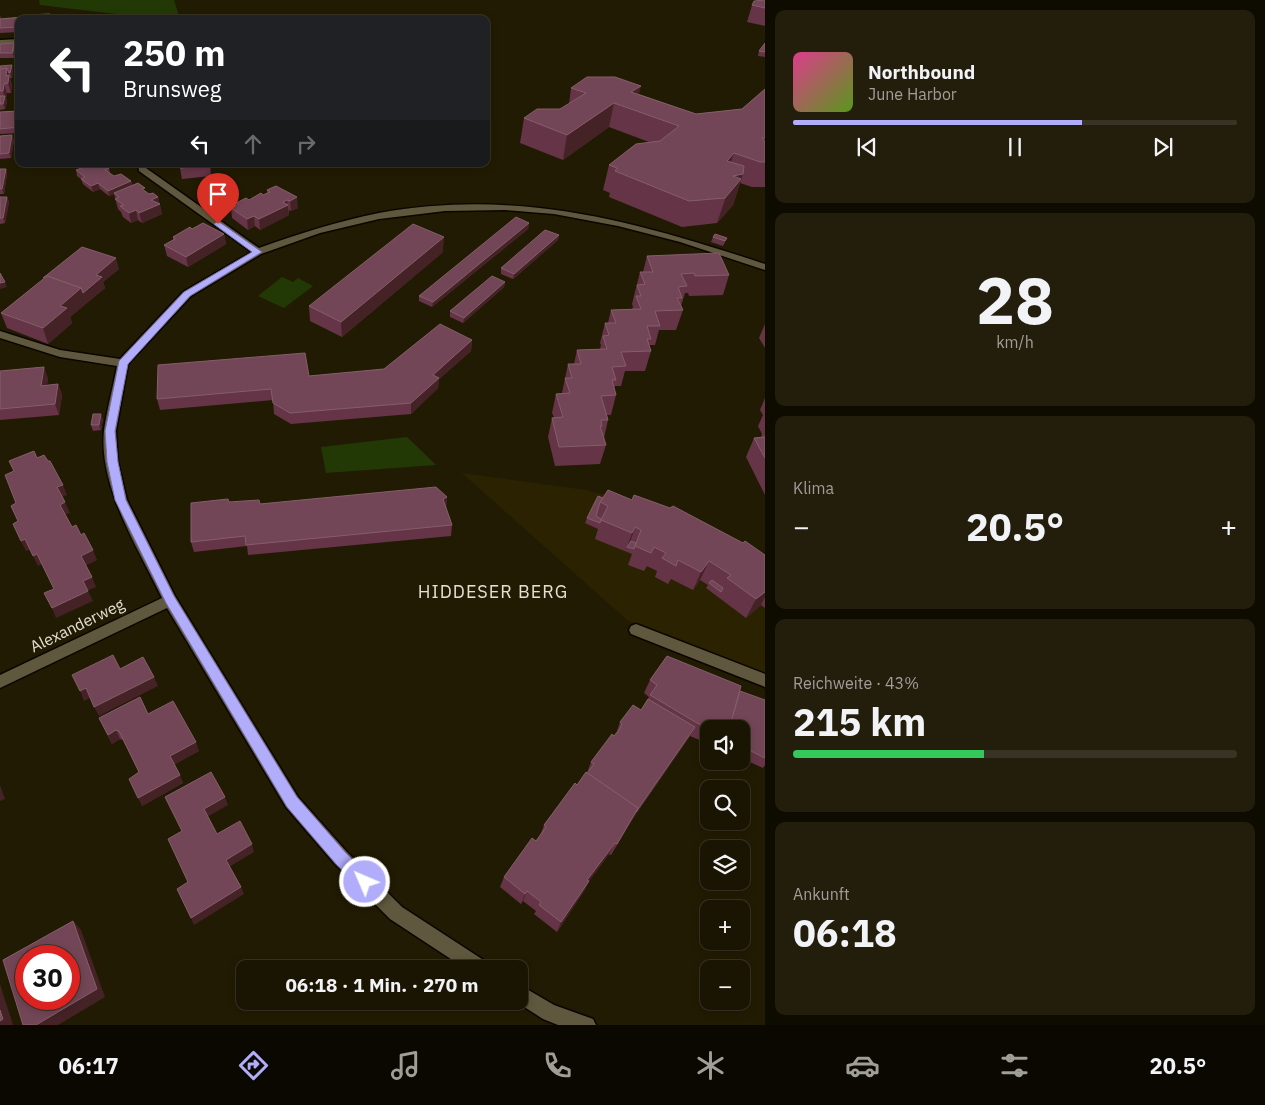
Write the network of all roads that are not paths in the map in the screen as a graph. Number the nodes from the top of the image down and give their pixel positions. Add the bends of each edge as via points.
1 (15, 41) edge
2 (0, 42) edge
3 (142, 167) edge
4 (258, 252) junction
5 (765, 267) edge
6 (0, 334) edge
7 (123, 363) junction
8 (170, 600) junction
9 (636, 630) dead end
10 (765, 681) edge
11 (0, 682) edge
12 (468, 960) edge
13 (528, 1001) edge
14 (549, 1019) edge
15 (587, 1025) edge

1 - 2 street
3 - 4 street
4 - 5 street via 379,216 445,208 505,207 554,211 619,223
4 - 7 street via 187,294
6 - 7 street via 90,361
7 - 8 street via 110,431 112,462 121,500
8 - 11 street, Alexanderweg
8 - 12 street via 292,802 341,858 396,913
9 - 10 street
13 - 14 street
14 - 15 street

